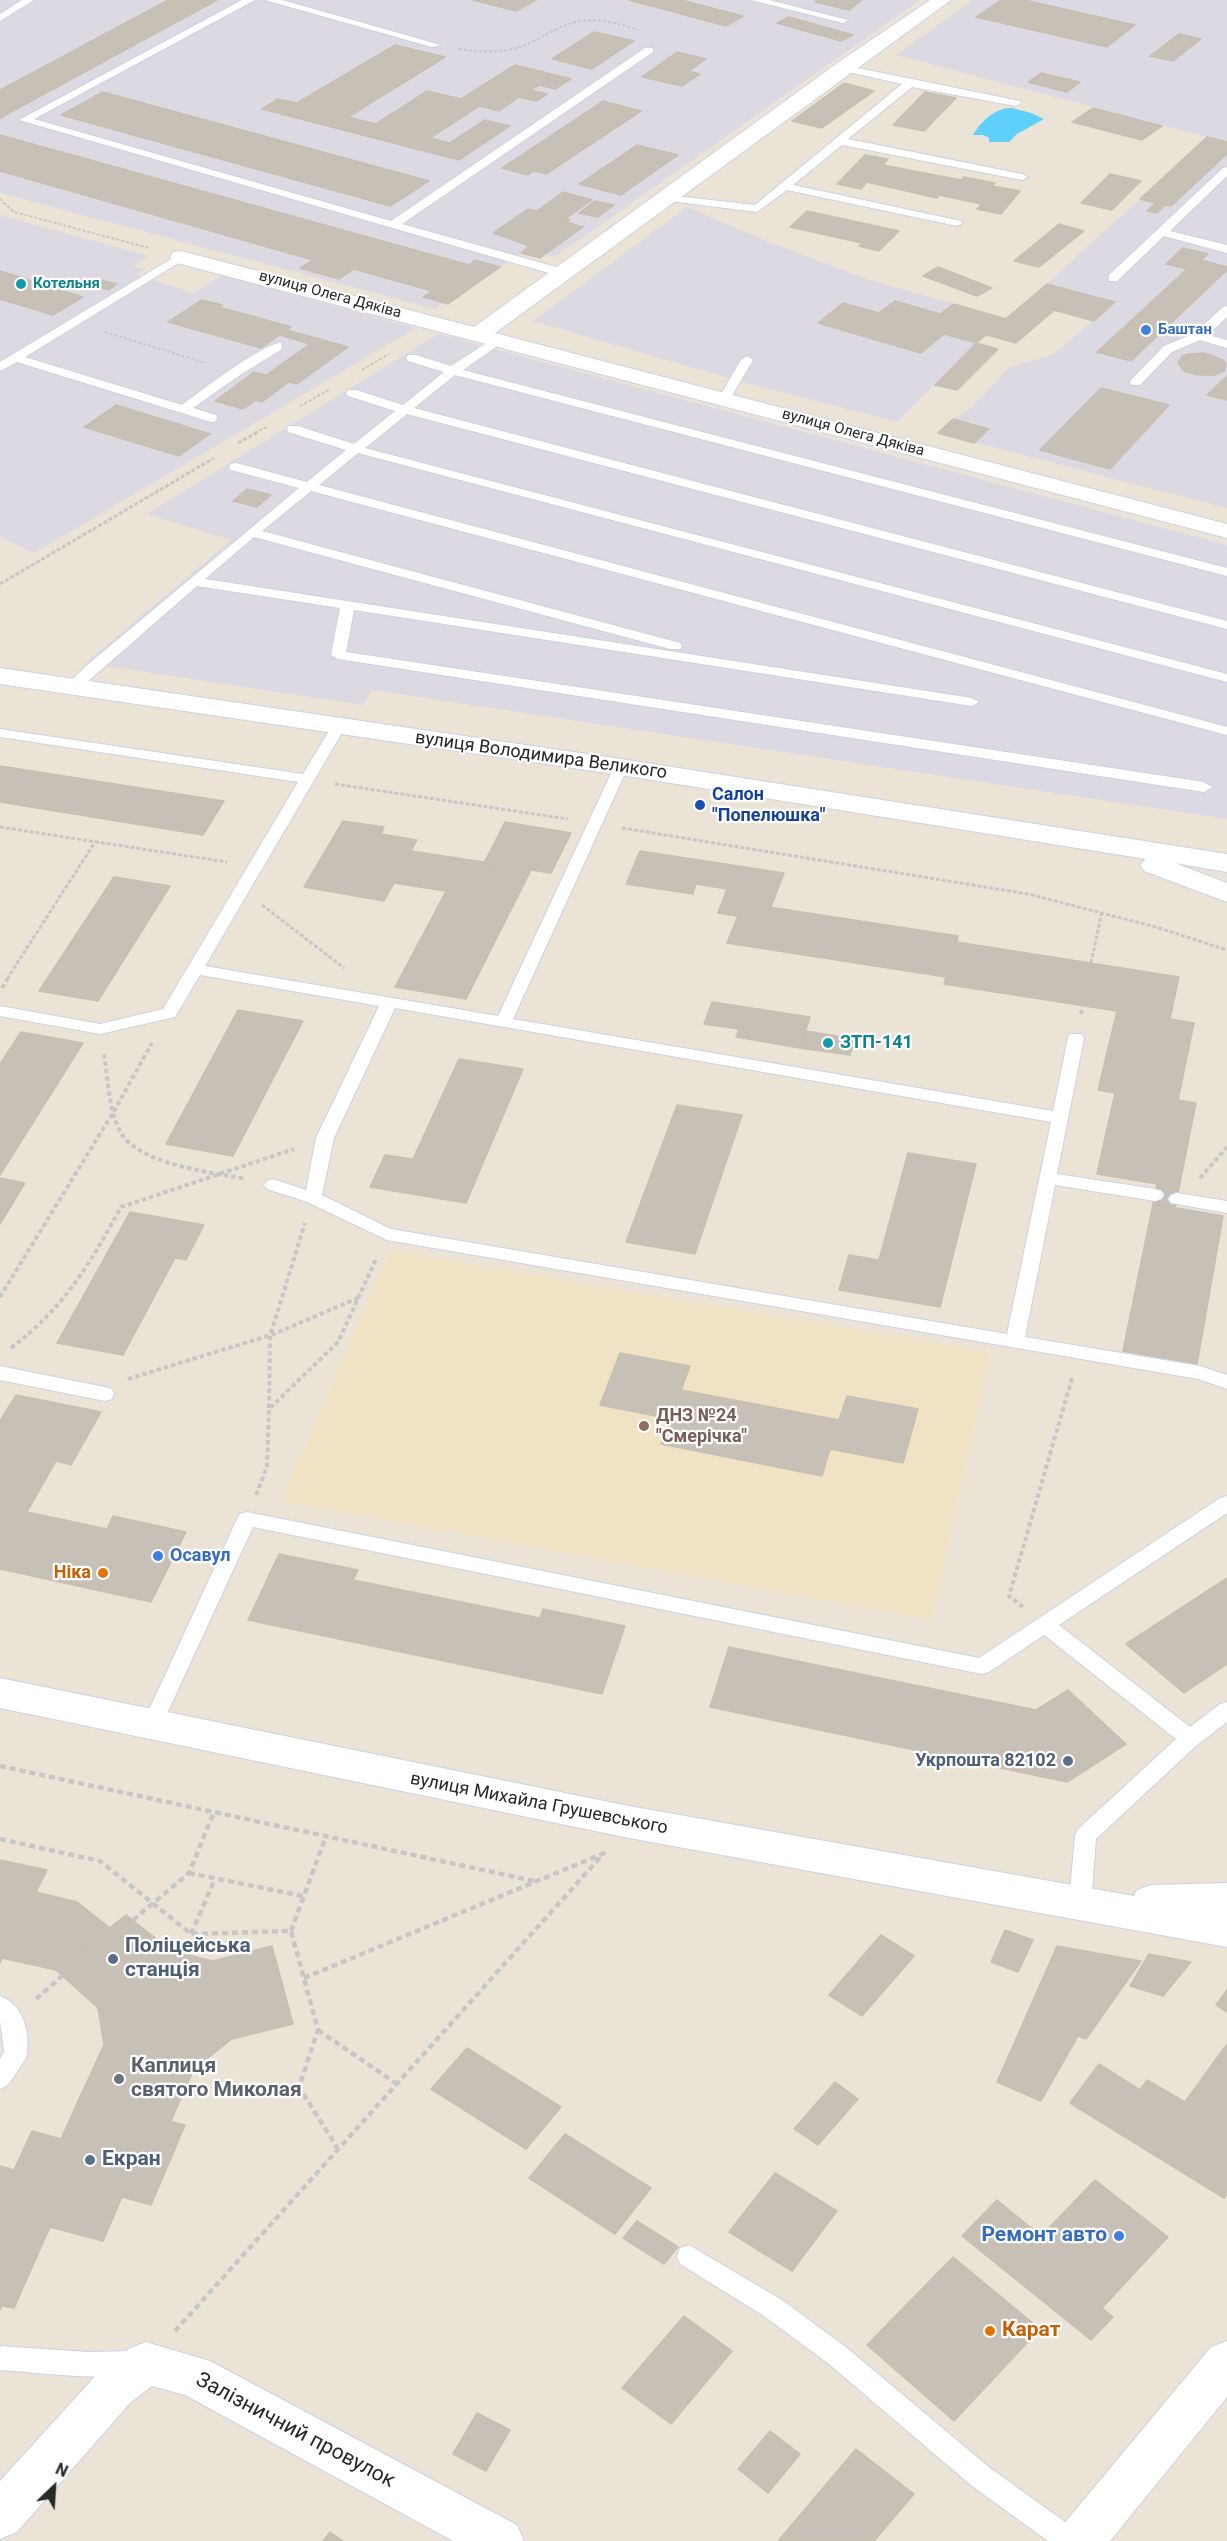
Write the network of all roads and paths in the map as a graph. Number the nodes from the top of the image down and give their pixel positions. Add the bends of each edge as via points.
1 (29, 0) edge
2 (250, 0) edge
3 (270, 0) edge
4 (756, 0) edge
5 (942, 0) edge
6 (2, 14) edge
7 (843, 20) dead end
8 (436, 45) joint
9 (649, 50) joint
10 (843, 68) junction
11 (909, 83) junction
12 (1016, 103) dead end
13 (839, 141) junction
14 (1227, 170) edge
15 (1022, 177) dead end
16 (784, 186) junction
17 (666, 198) junction
18 (0, 199) edge
19 (957, 223) dead end
20 (394, 224) junction
21 (1162, 232) junction
22 (1227, 249) edge
23 (181, 257) junction
24 (563, 273) junction
25 (1113, 278) dead end
26 (1227, 310) edge
27 (74, 323) junction
28 (1199, 336) junction
29 (489, 337) junction
30 (1227, 344) edge
31 (278, 346) dead end
32 (16, 358) junction
33 (412, 358) dead end
34 (747, 360) dead end
35 (0, 367) edge
36 (453, 371) junction
37 (236, 372) junction
38 (1136, 382) dead end
39 (352, 393) dead end
40 (724, 399) junction
41 (183, 410) junction
42 (405, 410) junction
43 (211, 418) dead end
44 (293, 429) dead end
45 (356, 449) junction
46 (236, 467) dead end
47 (309, 486) junction
48 (1227, 531) edge
49 (252, 532) junction
50 (1227, 572) edge
51 (194, 581) junction
52 (348, 605) junction
53 (1227, 625) edge
54 (764, 669) junction
55 (0, 676) edge
56 (1227, 678) edge
57 (74, 687) junction
58 (972, 702) dead end
59 (339, 726) junction
60 (1227, 731) edge
61 (0, 734) edge
62 (621, 767) junction
63 (307, 779) junction
64 (1204, 787) dead end
65 (595, 824) junction
66 (0, 827) edge
67 (1082, 838) junction
68 (95, 842) junction
69 (1227, 863) edge
70 (255, 867) junction
71 (242, 890) junction
72 (1227, 893) edge
73 (1102, 911) junction
74 (1227, 950) edge
75 (1091, 963) dead end
76 (195, 969) junction
77 (0, 991) edge
78 (389, 1003) junction
79 (0, 1011) edge
80 (169, 1013) junction
81 (503, 1022) junction
82 (100, 1029) junction
83 (1076, 1038) dead end
84 (114, 1111) junction
85 (1060, 1118) junction
86 (325, 1138) junction
87 (1227, 1147) edge
88 (221, 1173) junction
89 (1048, 1178) junction
90 (273, 1185) joint
91 (1155, 1195) dead end
92 (313, 1198) junction
93 (1180, 1200) joint
94 (1227, 1207) edge
95 (387, 1234) junction
96 (0, 1297) edge
97 (358, 1297) junction
98 (270, 1336) junction
99 (1015, 1341) junction
100 (8, 1350) dead end
101 (1080, 1352) junction
102 (0, 1373) edge
103 (1227, 1382) edge
104 (105, 1394) joint
105 (269, 1409) junction
106 (1227, 1503) edge
107 (247, 1519) junction
108 (1045, 1625) junction
109 (0, 1693) edge
110 (1227, 1710) edge
111 (152, 1725) junction
112 (1190, 1739) junction
113 (0, 1766) edge
114 (214, 1812) junction
115 (326, 1836) junction
116 (0, 1839) edge
117 (189, 1873) junction
118 (215, 1879) junction
119 (534, 1881) junction
120 (303, 1896) junction
121 (1227, 1900) edge
122 (153, 1903) junction
123 (1080, 1904) junction
124 (133, 1920) dead end
125 (1227, 1930) edge
126 (291, 1932) junction
127 (191, 1934) junction
128 (62, 1976) dead end
129 (304, 1978) junction
130 (7, 2012) edge
131 (318, 2030) junction
132 (0, 2079) edge
133 (397, 2084) junction
134 (338, 2150) junction
135 (689, 2256) dead end
136 (0, 2358) edge
137 (146, 2362) junction
138 (1227, 2362) edge
139 (0, 2516) edge
140 (500, 2541) edge
141 (1070, 2541) edge
142 (1080, 2541) edge

1 - 6 lane
2 - 20 lane via 24,120
3 - 8 lane
4 - 7 lane
5 - 10 street
8 - 9 path via 502,52 535,42 568,24 596,20 650,34 656,45
9 - 20 lane
10 - 11 lane
10 - 17 street
11 - 12 lane
11 - 13 lane
13 - 15 lane
13 - 16 lane
14 - 21 lane
16 - 17 lane via 757,209
16 - 19 lane
17 - 24 street
18 - 23 path via 14,212
20 - 24 lane
21 - 22 lane
21 - 25 lane
23 - 27 lane
23 - 29 street, вулиця Олега Дяківа
24 - 29 street
26 - 28 lane
27 - 32 lane
27 - 37 path
28 - 30 lane
28 - 38 lane via 1168,349
29 - 36 lane
29 - 40 street, вулиця Олега Дяківа
31 - 37 lane
32 - 35 lane
32 - 41 lane
33 - 36 lane
34 - 40 lane
36 - 42 lane
36 - 50 lane
37 - 41 lane
39 - 42 lane
40 - 48 street, вулиця Олега Дяківа
41 - 43 lane
42 - 45 lane
42 - 53 lane
44 - 45 lane
45 - 47 lane
45 - 56 lane
46 - 47 lane
47 - 49 lane
47 - 60 lane
49 - 51 lane
49 - 54 lane
51 - 52 lane
51 - 57 lane
52 - 54 lane
52 - 64 lane via 338,655
54 - 58 lane
55 - 57 street, вулиця Володимира Великого
57 - 59 street, вулиця Володимира Великого
59 - 62 street, вулиця Володимира Великого
59 - 63 lane
61 - 63 lane
62 - 65 lane
62 - 67 street, вулиця Володимира Великого
63 - 65 path
63 - 70 lane
65 - 73 path via 970,883
65 - 81 lane
66 - 68 path
67 - 69 street, вулиця Володимира Великого
67 - 72 street, вулиця Володимира Великого
68 - 70 path
68 - 77 path
70 - 71 lane
71 - 76 lane
71 - 78 path
73 - 74 path
73 - 75 path
76 - 78 lane
76 - 80 lane
78 - 81 lane
78 - 86 lane
79 - 82 lane
80 - 82 lane
80 - 84 path
81 - 85 lane
82 - 84 path
83 - 85 lane
84 - 88 path via 120,1133 135,1148 158,1159
84 - 96 path
85 - 89 lane
86 - 88 path
86 - 92 lane
87 - 93 path
88 - 90 path
88 - 100 path via 121,1207 77,1285 54,1312
89 - 91 lane
89 - 99 lane
90 - 92 lane
92 - 95 lane
92 - 98 path
93 - 94 lane
95 - 97 path
95 - 99 lane
97 - 98 path via 317,1319
97 - 105 path via 338,1342
98 - 104 path via 128,1379
98 - 105 path
99 - 101 lane
101 - 103 lane via 1200,1373
101 - 108 path via 1009,1596
102 - 104 lane
105 - 107 path via 267,1467
106 - 108 lane
107 - 108 lane via 982,1666
107 - 111 lane
108 - 112 lane
109 - 111 street, вулиця Михайла Грушевського
110 - 112 lane
111 - 123 street, вулиця Михайла Грушевського via 629,1822
112 - 123 lane via 1086,1835
113 - 114 path
114 - 115 path
114 - 117 path
115 - 119 path
115 - 120 path
116 - 122 path via 100,1861
117 - 118 path
117 - 122 path
118 - 120 path
118 - 127 path
119 - 129 path
119 - 133 path via 605,1852
120 - 126 path
121 - 123 street, вулиця Михайла Грушевського
122 - 124 path
122 - 127 path
123 - 125 street, вулиця Михайла Грушевського
126 - 127 path
126 - 129 path
128 - 130 path
129 - 131 path
130 - 132 lane via 16,2053
131 - 133 path
131 - 134 path via 299,2086
133 - 134 path
134 - 137 path
135 - 141 lane via 773,2308 838,2356 981,2477
136 - 137 lane via 88,2364
137 - 139 street via 114,2388
137 - 140 street, Залізничний провулок via 194,2376
138 - 142 street

